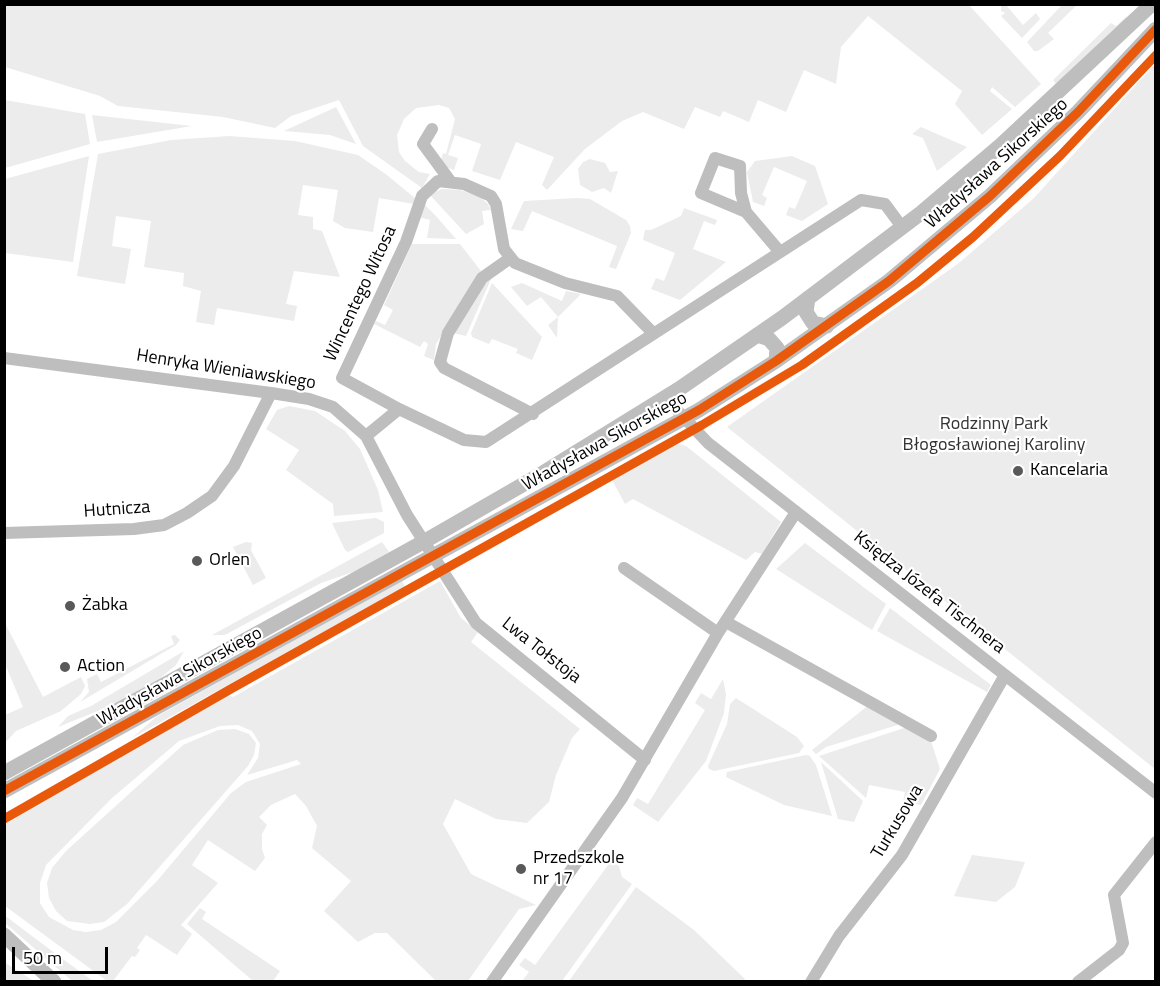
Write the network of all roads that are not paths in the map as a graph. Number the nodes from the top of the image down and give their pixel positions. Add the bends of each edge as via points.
1 (1152, 4) edge
2 (1155, 29) edge
3 (432, 129) dead end
4 (451, 182) junction
5 (747, 212) junction
6 (902, 227) junction
7 (780, 252) junction
8 (509, 259) junction
9 (808, 298) junction
10 (827, 326) junction
11 (652, 332) junction
12 (756, 335) junction
13 (4, 358) edge
14 (776, 361) junction
15 (679, 389) junction
16 (271, 393) junction
17 (399, 409) junction
18 (532, 414) junction
19 (683, 418) junction
20 (366, 436) junction
21 (796, 512) junction
22 (4, 532) edge
23 (425, 541) junction
24 (434, 554) junction
25 (624, 568) dead end
26 (726, 622) junction
27 (718, 633) junction
28 (1005, 675) junction
29 (931, 736) dead end
30 (645, 760) junction
31 (4, 773) edge
32 (11, 787) edge
33 (1155, 793) edge
34 (4, 800) edge
35 (1155, 843) edge
36 (4, 935) edge
37 (4, 948) edge
38 (40, 970) junction
39 (54, 981) edge
40 (492, 981) edge
41 (811, 981) edge
42 (1078, 981) edge

1 - 6 street, Władysława Sikorskiego via 1001,146
2 - 10 street, Władysława Sikorskiego via 1078,112 990,196 889,281
3 - 4 street via 423,144
4 - 8 street via 493,197
4 - 17 street, Wincentego Witosa via 438,181 422,196 406,242 342,378
5 - 5 street via 741,193 740,166 715,158 701,193
5 - 7 street
6 - 7 street, Wincentego Witosa via 885,204 861,200
6 - 9 street, Władysława Sikorskiego
7 - 11 street, Wincentego Witosa
8 - 11 street via 565,283 617,296
8 - 18 street via 482,278 448,333 440,362 444,368
9 - 10 street via 806,312 813,323
9 - 12 street, Władysława Sikorskiego
10 - 14 street, Władysława Sikorskiego
11 - 18 street, Wincentego Witosa
12 - 14 street via 769,339 777,348
12 - 15 street, Władysława Sikorskiego
13 - 16 street, Henryka Wieniawskiego
14 - 19 street, Władysława Sikorskiego
15 - 19 street, Władysława Sikorskiego via 675,408
15 - 23 street, Władysława Sikorskiego
16 - 20 street, Henryka Wieniawskiego via 333,407
16 - 22 street, Hutnicza via 234,466 212,496 172,521 134,529
17 - 18 street, Wincentego Witosa via 464,440 486,442
17 - 20 street
19 - 21 street, Księdza Józefa Tischnera via 708,443
19 - 24 street, Władysława Sikorskiego
20 - 23 street, Henryka Wieniawskiego
21 - 26 street
21 - 28 street, Księdza Józefa Tischnera
23 - 24 street, Henryka Wieniawskiego
23 - 31 street, Władysława Sikorskiego
24 - 30 street, Lwa Tołstoja via 476,623
24 - 32 street, Władysława Sikorskiego
25 - 27 street
26 - 27 street
26 - 29 street
27 - 30 street
28 - 33 street, Księdza Józefa Tischnera
28 - 41 street, Turkusowa via 902,855 839,936
30 - 40 street
32 - 34 street
35 - 42 street via 1114,895 1123,943
36 - 38 street
37 - 38 street
38 - 39 street

